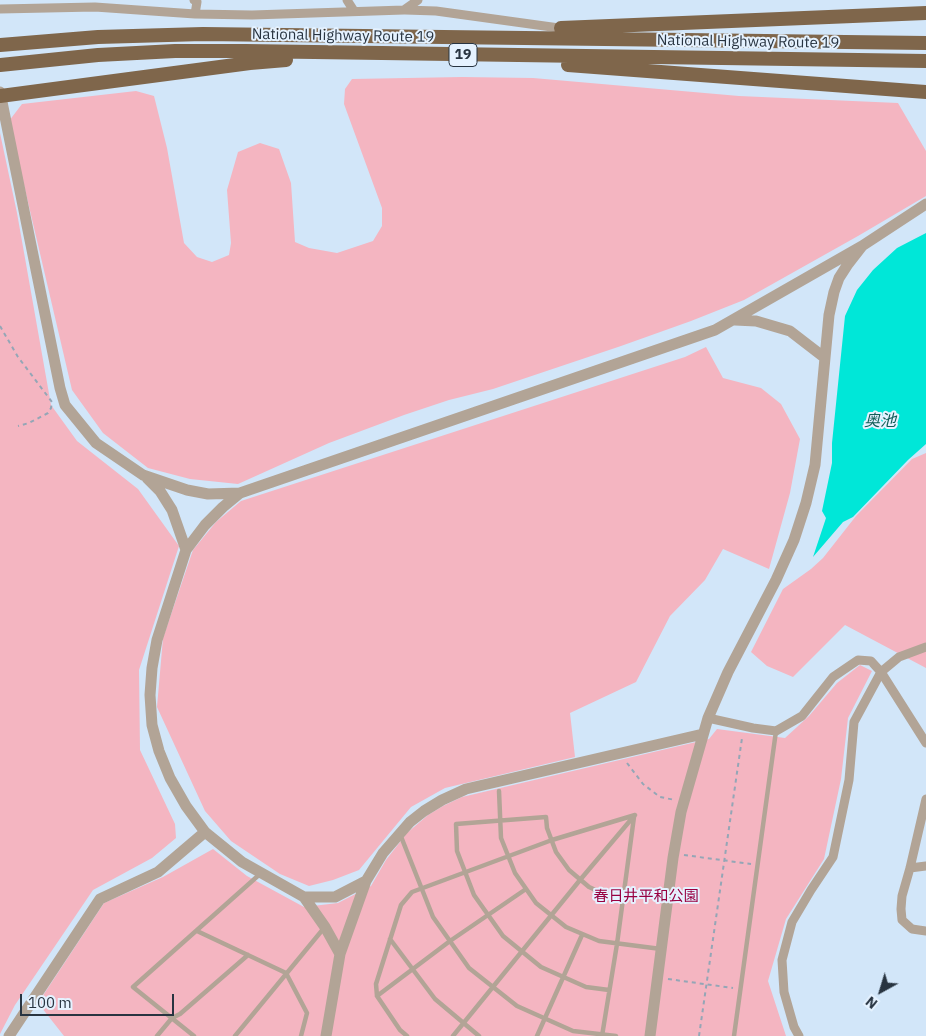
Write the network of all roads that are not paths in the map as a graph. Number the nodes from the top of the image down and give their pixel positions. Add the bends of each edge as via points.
1 (347, 0) edge
2 (418, 0) edge
3 (197, 1) edge
4 (0, 9) edge
5 (404, 10) junction
6 (354, 11) junction
7 (926, 13) edge
8 (195, 14) junction
9 (559, 28) junction
10 (536, 37) junction
11 (926, 43) edge
12 (0, 46) edge
13 (306, 52) junction
14 (539, 56) junction
15 (926, 61) edge
16 (0, 65) edge
17 (926, 92) edge
18 (0, 95) edge
19 (926, 204) edge
20 (862, 246) junction
21 (736, 320) junction
22 (825, 358) junction
23 (143, 475) junction
24 (240, 493) junction
25 (186, 550) junction
26 (926, 647) edge
27 (881, 672) junction
28 (708, 718) junction
29 (776, 731) junction
30 (703, 734) junction
31 (926, 744) edge
32 (498, 791) dead end
33 (926, 799) edge
34 (634, 815) junction
35 (501, 820) junction
36 (205, 832) junction
37 (400, 832) junction
38 (552, 840) junction
39 (509, 855) junction
40 (926, 866) edge
41 (910, 868) junction
42 (465, 872) junction
43 (261, 873) junction
44 (580, 880) junction
45 (366, 881) junction
46 (422, 889) junction
47 (526, 889) junction
48 (304, 897) junction
49 (624, 899) junction
50 (551, 915) junction
51 (488, 916) junction
52 (325, 927) junction
53 (926, 930) edge
54 (197, 931) junction
55 (582, 935) junction
56 (390, 939) junction
57 (450, 941) junction
58 (617, 944) junction
59 (662, 949) junction
60 (523, 951) junction
61 (340, 954) junction
62 (248, 955) junction
63 (412, 969) junction
64 (286, 974) junction
65 (564, 976) junction
66 (493, 988) junction
67 (609, 990) junction
68 (377, 996) junction
69 (172, 1018) junction
70 (544, 1018) junction
71 (463, 1023) junction
72 (9, 1036) edge
73 (157, 1036) edge
74 (194, 1036) edge
75 (235, 1036) edge
76 (301, 1036) edge
77 (326, 1036) edge
78 (407, 1036) edge
79 (453, 1036) edge
80 (479, 1036) edge
81 (537, 1036) edge
82 (602, 1036) edge
83 (616, 1036) edge
84 (650, 1036) edge
85 (734, 1036) edge
86 (799, 1036) edge

1 - 6 street
2 - 5 street
3 - 8 street
4 - 8 street via 95,7
5 - 6 street
5 - 9 street via 436,11
6 - 8 street
7 - 9 highway
9 - 10 highway
10 - 11 highway, National Highway Route 19 / 19
10 - 12 highway, National Highway Route 19 / 19 via 202,34 98,37
13 - 14 highway, National Highway Route 19 / 19
13 - 16 highway, National Highway Route 19 / 19 via 175,51
13 - 18 highway via 287,60
14 - 15 highway, National Highway Route 19 / 19
14 - 17 highway via 554,63
18 - 23 street via 65,405 96,443
19 - 20 street
20 - 21 street
20 - 22 street via 848,264 834,292
21 - 22 street via 756,321 790,331
21 - 24 street via 715,330
22 - 28 street via 815,465 800,522 776,580
23 - 24 street via 208,494
23 - 25 street via 160,491 172,510
24 - 25 street via 205,525
25 - 36 street via 157,640 150,695 152,725 170,778
26 - 27 street via 899,657
27 - 29 street via 871,661 858,660 833,677 802,716
27 - 31 street
27 - 86 street via 854,722 849,780 833,857 792,922 782,960 784,992
28 - 29 street
28 - 30 street
29 - 85 lane
30 - 37 street via 466,789 424,811
30 - 59 street via 681,812
32 - 35 lane
33 - 41 street
34 - 38 lane
34 - 44 lane
34 - 49 lane
35 - 38 lane via 546,817
35 - 39 lane via 501,838
35 - 42 lane via 456,824 457,851
36 - 43 street
36 - 72 street via 158,872 100,898
37 - 45 street
37 - 46 lane
38 - 39 lane
38 - 44 lane via 556,852
39 - 42 lane
39 - 47 lane via 515,873
40 - 41 street
41 - 53 street via 902,896 902,920 912,929
42 - 46 lane
42 - 51 lane via 474,895
43 - 48 street
43 - 54 lane
44 - 49 lane via 613,898
44 - 50 lane
45 - 48 street via 336,897
45 - 61 street
46 - 56 lane via 412,892 401,905
46 - 57 lane via 433,917
47 - 50 lane
47 - 51 lane
48 - 52 street
49 - 58 lane
50 - 55 lane via 566,928
50 - 60 lane
51 - 57 lane
51 - 60 lane via 503,936
52 - 61 street
52 - 64 lane
54 - 62 lane
54 - 69 lane via 133,987
55 - 58 lane
55 - 65 lane
56 - 63 lane
56 - 68 lane via 376,984
57 - 63 lane
57 - 66 lane via 469,968
58 - 59 lane
58 - 67 lane
59 - 84 street
60 - 65 lane via 541,967
60 - 66 lane
61 - 77 street
62 - 64 lane
62 - 69 lane
63 - 68 lane
63 - 71 lane via 435,999
64 - 75 lane
64 - 76 lane via 307,1013
65 - 67 lane via 586,987
65 - 70 lane
66 - 70 lane via 517,1006
66 - 71 lane
67 - 82 lane
68 - 78 lane
69 - 73 lane
69 - 74 lane
70 - 81 lane
70 - 82 lane via 572,1031
71 - 79 lane
71 - 80 lane
82 - 83 lane

